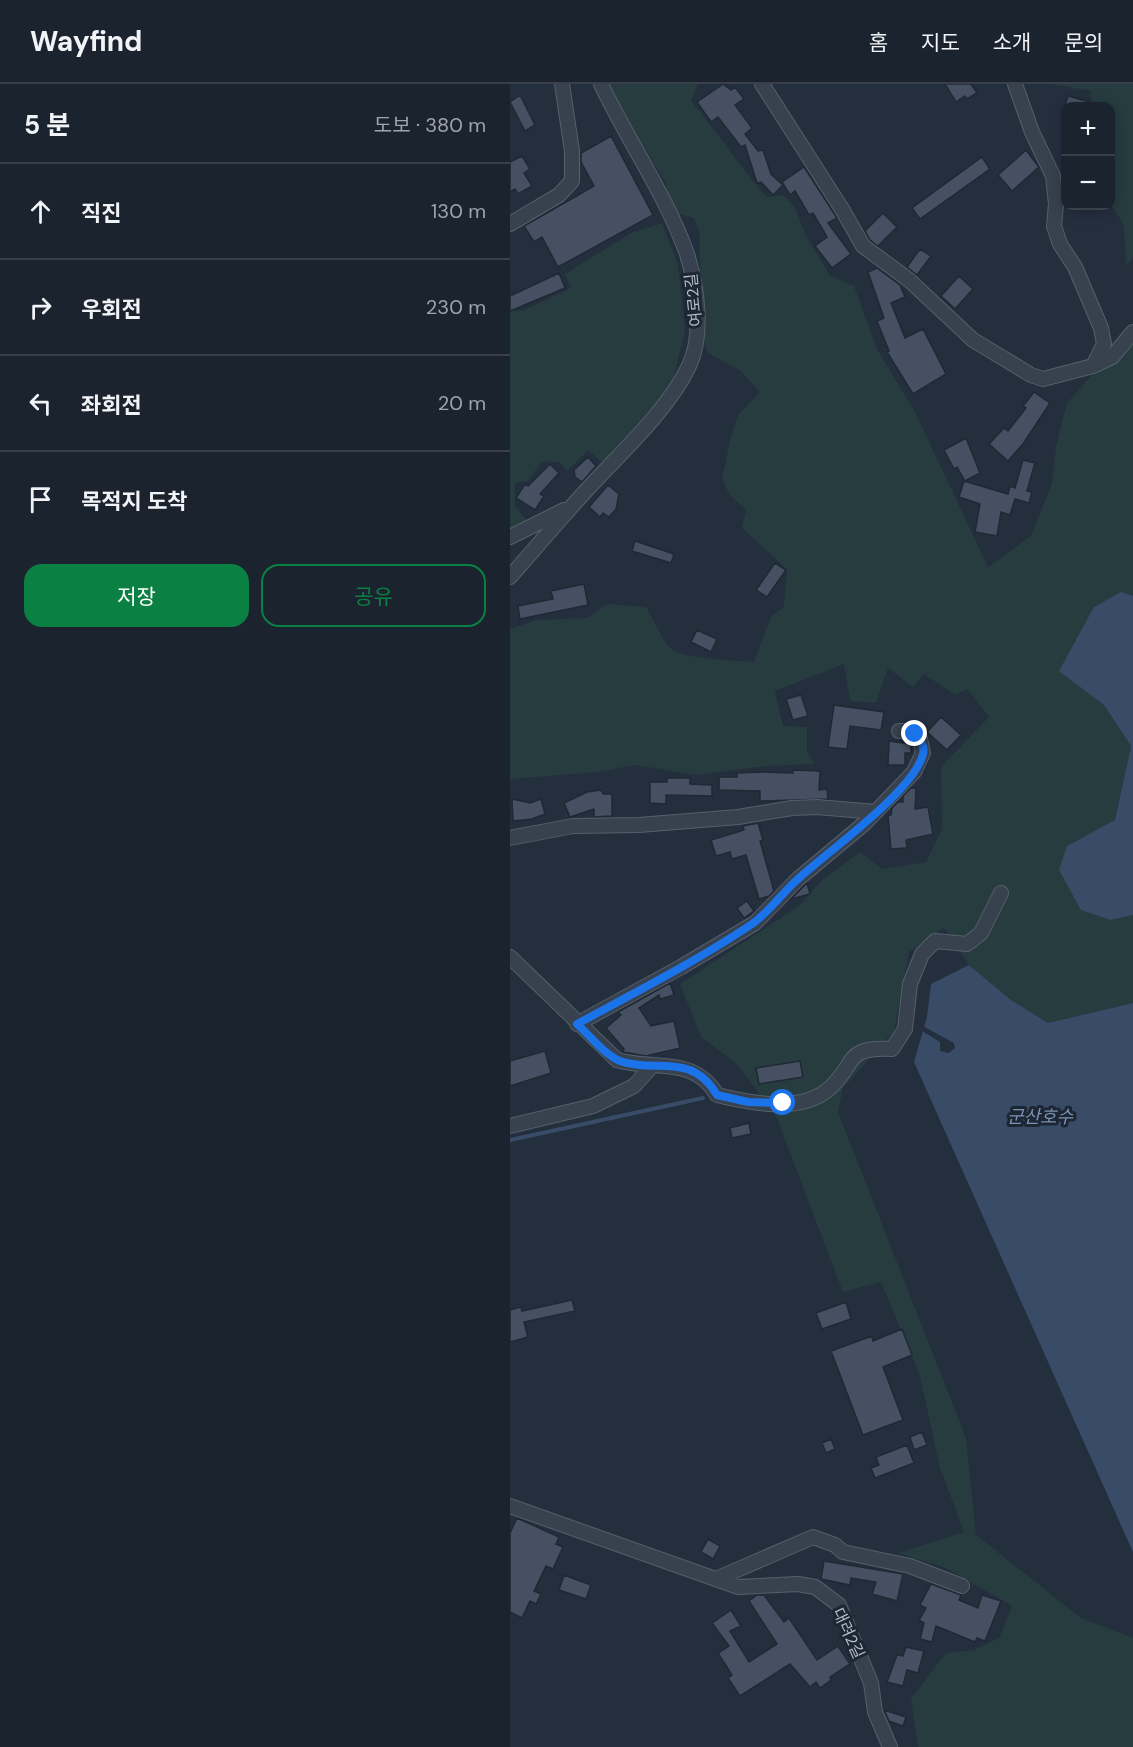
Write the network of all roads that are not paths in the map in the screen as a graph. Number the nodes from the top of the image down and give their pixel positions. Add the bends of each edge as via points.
1 (562, 84) edge
2 (601, 84) edge
3 (762, 84) edge
4 (1015, 84) edge
5 (510, 224) edge
6 (1133, 332) edge
7 (1093, 366) junction
8 (570, 507) junction
9 (510, 537) edge
10 (510, 577) edge
11 (899, 731) dead end
12 (876, 812) junction
13 (510, 838) edge
14 (1001, 893) dead end
15 (510, 957) edge
16 (577, 1024) junction
17 (652, 1066) junction
18 (510, 1126) edge
19 (510, 1506) edge
20 (716, 1579) junction
21 (962, 1586) dead end
22 (890, 1747) edge

1 - 5 street via 572,151 572,181 559,195
2 - 8 street, 여로2길 via 687,255 697,333 690,365 679,382 647,425
3 - 7 street via 863,246 909,280 973,340 1043,379
4 - 7 street via 1053,176 1054,226 1060,244 1075,267 1101,328 1104,344
6 - 7 street via 1112,357
8 - 9 street
8 - 10 street, 여로2길
11 - 12 street via 915,734 923,753 914,772
12 - 13 street via 792,808 738,817 573,826
12 - 16 street via 754,923
14 - 17 street via 981,933 967,944 935,942 922,954 910,984 906,1029 892,1049 872,1048 856,1054 830,1088 815,1097 798,1102 748,1102 717,1095 697,1074 671,1065
15 - 16 street
16 - 17 street via 616,1060
17 - 18 street via 634,1086 593,1106
19 - 20 street, 대려2길
20 - 21 street via 813,1537 843,1552 910,1566
20 - 22 street, 대려2길 via 738,1587 815,1587 838,1605 871,1683 875,1712

